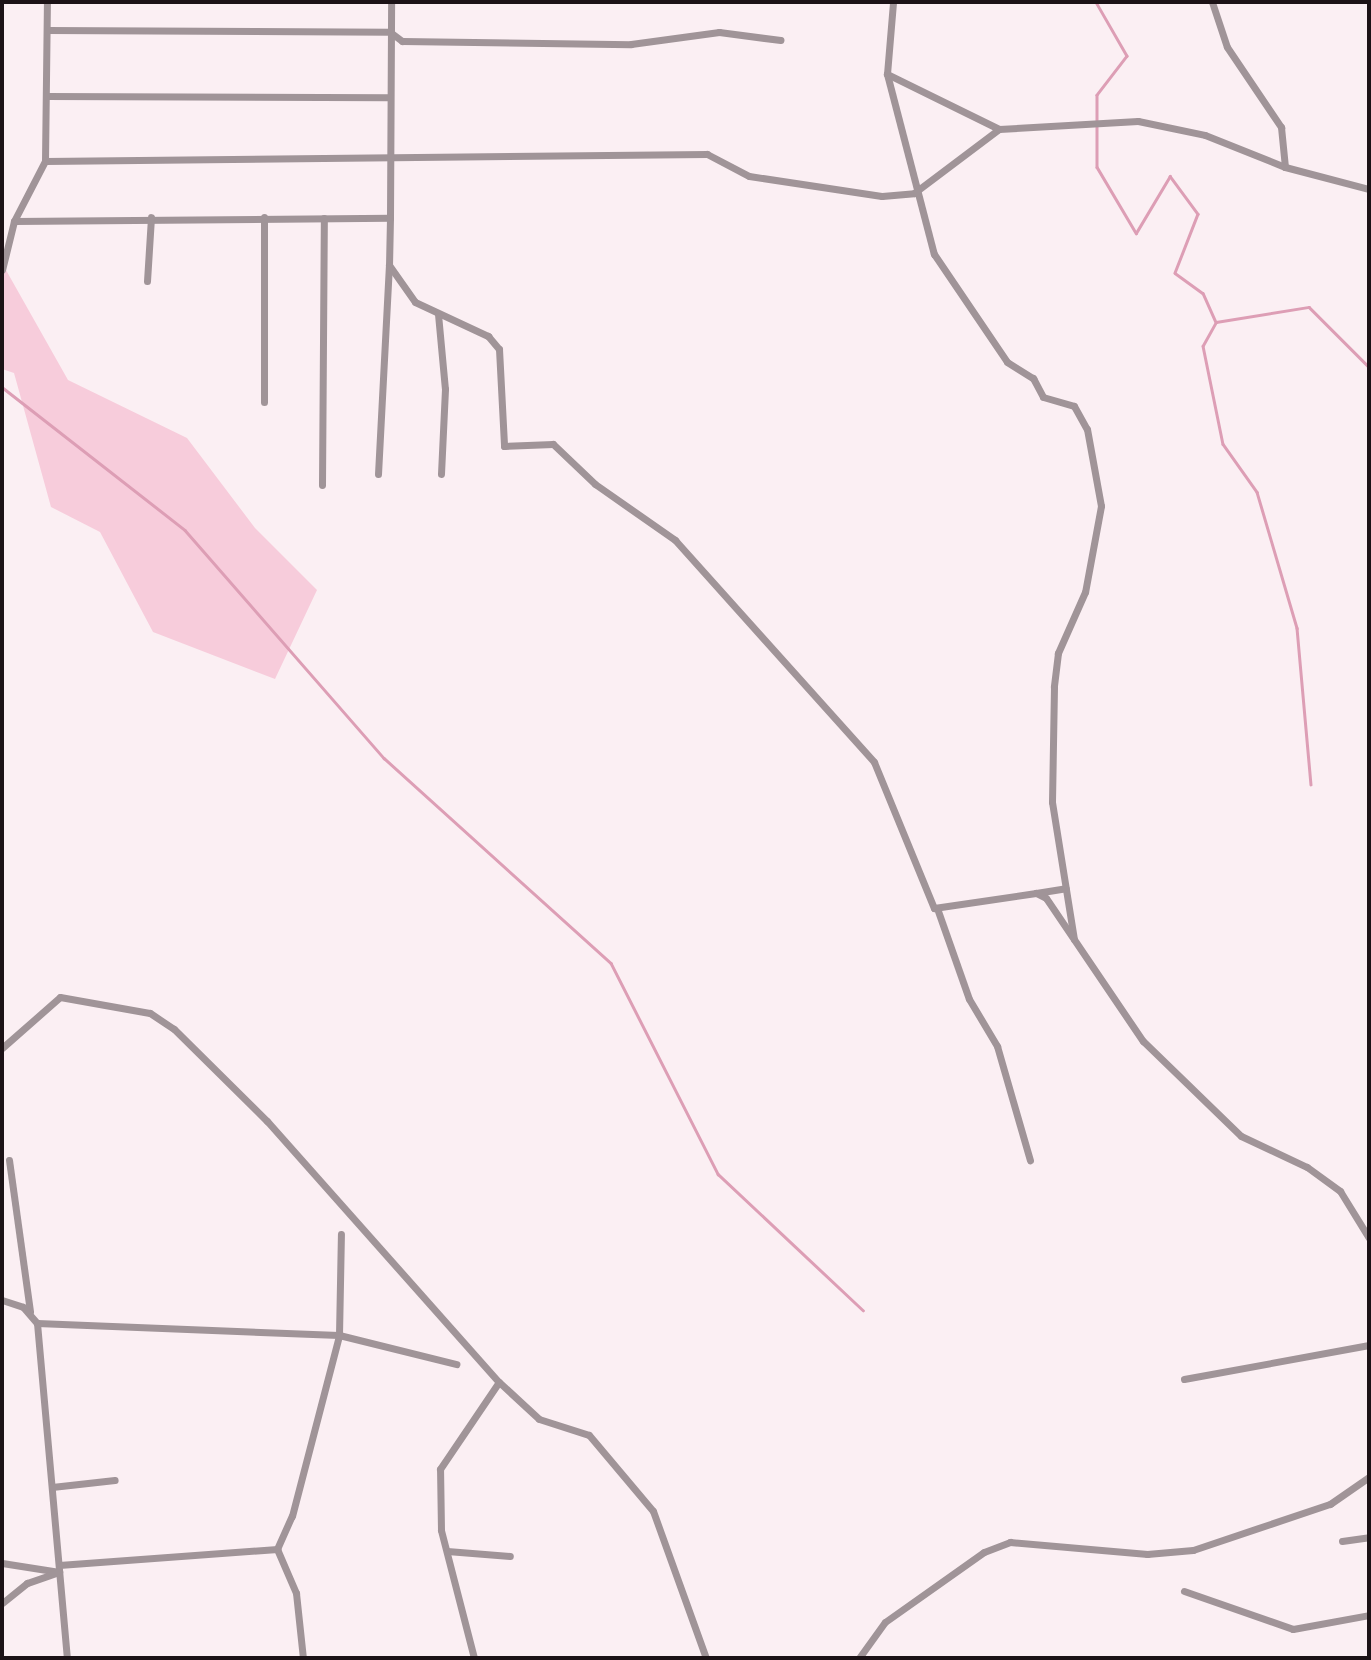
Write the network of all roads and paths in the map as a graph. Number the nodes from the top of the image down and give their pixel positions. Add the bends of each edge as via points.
1 (47, 2) edge
2 (391, 2) edge
3 (893, 2) edge
4 (1212, 2) edge
5 (47, 30) junction
6 (390, 32) junction
7 (780, 40) dead end
8 (887, 74) junction
9 (46, 96) junction
10 (389, 97) junction
11 (999, 129) junction
12 (391, 159) junction
13 (45, 161) junction
14 (1285, 167) junction
15 (1369, 189) edge
16 (914, 194) junction
17 (151, 217) junction
18 (264, 217) junction
19 (324, 218) junction
20 (390, 218) junction
21 (14, 220) junction
22 (389, 265) junction
23 (2, 270) edge
24 (147, 281) dead end
25 (438, 314) junction
26 (264, 402) dead end
27 (378, 474) dead end
28 (441, 474) dead end
29 (322, 485) dead end
30 (1066, 888) junction
31 (1036, 893) junction
32 (939, 911) junction
33 (1074, 939) junction
34 (2, 1048) edge
35 (9, 1160) dead end
36 (1030, 1160) dead end
37 (341, 1234) dead end
38 (1369, 1238) edge
39 (2, 1300) edge
40 (30, 1312) junction
41 (37, 1323) junction
42 (339, 1335) junction
43 (1369, 1345) edge
44 (456, 1364) dead end
45 (1184, 1379) dead end
46 (499, 1382) junction
47 (1369, 1477) edge
48 (115, 1480) dead end
49 (52, 1487) junction
50 (1369, 1537) edge
51 (1342, 1541) dead end
52 (277, 1549) junction
53 (447, 1551) junction
54 (510, 1556) dead end
55 (2, 1563) edge
56 (59, 1569) junction
57 (1184, 1591) dead end
58 (2, 1603) edge
59 (1369, 1615) edge
60 (67, 1658) edge
61 (303, 1658) edge
62 (474, 1658) edge
63 (706, 1658) edge
64 (859, 1658) edge

1 - 5 street
2 - 6 street
3 - 8 street
4 - 14 street via 1227,47 1281,127
5 - 6 street
5 - 9 street
6 - 7 street via 402,41 631,44 719,32
6 - 10 street
8 - 11 street
8 - 16 street
9 - 10 street
9 - 13 street
10 - 12 street
11 - 14 street via 1158,124
11 - 16 street
12 - 13 street
12 - 16 street via 707,154 749,176 882,197
12 - 20 street
13 - 21 street
14 - 15 street
16 - 30 street via 934,254 1007,362 1033,378 1043,397 1074,406 1087,429 1101,506 1085,592 1058,653 1054,687 1052,802
17 - 18 street
17 - 21 street
17 - 24 street
18 - 19 street
18 - 26 street
19 - 20 street
19 - 29 street
20 - 22 street
21 - 23 street
22 - 25 street via 415,302
22 - 27 street
25 - 28 street via 445,389
25 - 32 street via 488,336 499,349 505,446 553,444 571,454 595,484 675,540 874,762
30 - 31 street
30 - 33 street
31 - 32 street
31 - 33 street
32 - 36 street via 969,999 997,1046
33 - 38 street via 1143,1041 1191,1090 1262,1150 1326,1178
34 - 46 street via 60,997 150,1013 223,1073
35 - 40 street
37 - 42 street
39 - 40 street
40 - 41 street
41 - 42 street
41 - 49 street
42 - 44 street
42 - 52 street via 292,1516
43 - 45 street
46 - 53 street via 440,1469 438,1503
46 - 63 street via 539,1419 589,1435 653,1511
47 - 64 street via 1331,1504 1193,1550 1147,1554 1010,1542 984,1552 886,1622
48 - 49 street
49 - 56 street
50 - 51 street
52 - 56 street
52 - 61 street via 296,1593
53 - 54 street
53 - 62 street
55 - 56 street
56 - 58 street via 27,1583
56 - 60 street
57 - 59 street via 1293,1629

